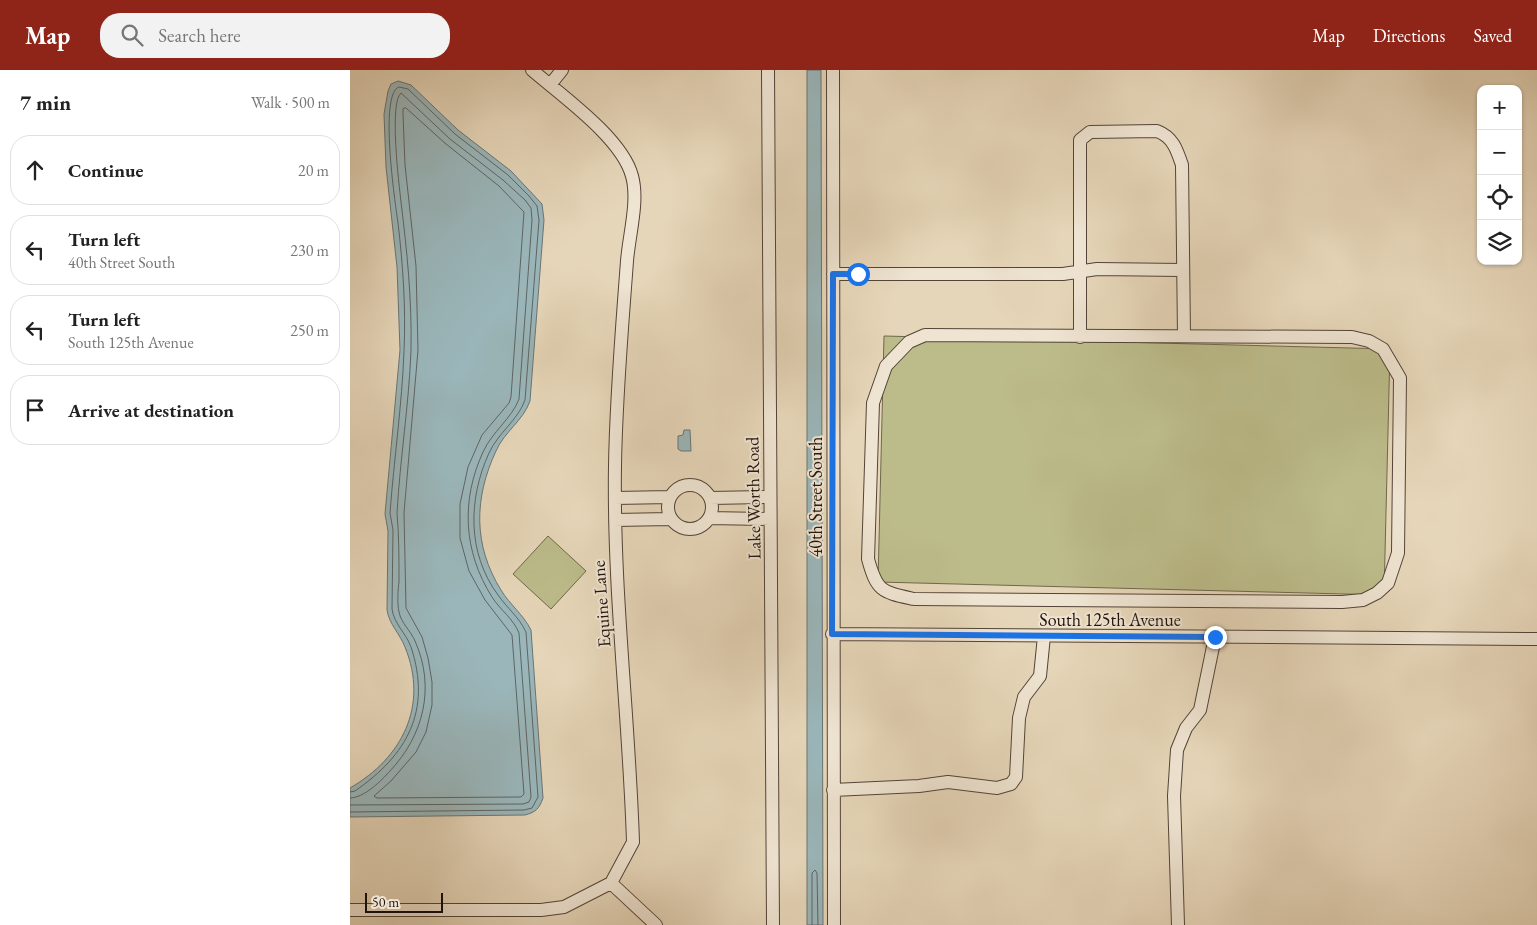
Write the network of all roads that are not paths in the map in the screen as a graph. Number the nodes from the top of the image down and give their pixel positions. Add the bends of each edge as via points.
1 (532, 70) edge
2 (562, 70) edge
3 (768, 70) edge
4 (834, 70) edge
5 (550, 85) junction
6 (1183, 270) junction
7 (1080, 271) junction
8 (833, 274) junction
9 (1184, 336) junction
10 (1080, 337) junction
11 (670, 497) junction
12 (725, 497) junction
13 (769, 497) junction
14 (615, 498) junction
15 (710, 498) junction
16 (710, 518) junction
17 (726, 518) junction
18 (670, 519) junction
19 (770, 519) junction
20 (615, 520) junction
21 (832, 634) junction
22 (1044, 636) junction
23 (1215, 637) junction
24 (1537, 640) edge
25 (833, 790) junction
26 (611, 883) junction
27 (350, 910) edge
28 (656, 925) edge
29 (773, 925) edge
30 (834, 925) edge
31 (1178, 925) edge

1 - 5 street, Equine Lane
2 - 5 street
3 - 13 street, Lake Worth Road
4 - 8 street, 40th Street South
5 - 14 street, Equine Lane via 603,132 621,152 632,176 635,202 619,366
6 - 7 street
6 - 7 street via 1182,165 1175,146 1167,135 1157,130 1090,132 1080,140
6 - 9 street
7 - 8 street via 1053,274
7 - 10 street
8 - 21 street, 40th Street South
9 - 10 street
9 - 10 street via 1352,338 1370,341 1383,349 1400,378 1398,553 1388,583 1377,593 1363,600 1342,602 914,599 888,593 874,582 868,559 873,403 886,366 898,351 925,335
11 - 14 street
11 - 15 street via 687,484 701,487
11 - 18 street
12 - 13 street
12 - 15 street
12 - 17 street
13 - 19 street, Lake Worth Road
14 - 20 street, Equine Lane
15 - 16 street
16 - 17 street
16 - 18 street via 690,530
17 - 19 street
18 - 20 street
19 - 29 street, Lake Worth Road
20 - 26 street, Equine Lane via 633,842
21 - 22 street, South 125th Avenue
21 - 25 street, 40th Street South
22 - 23 street, South 125th Avenue
22 - 25 street via 1040,676 1024,697 1019,718 1016,778 1011,784 997,788 948,782
23 - 24 street, South 125th Avenue
23 - 31 street via 1200,710 1180,739 1176,761 1174,852
25 - 30 street, 40th Street South
26 - 27 street via 564,907 541,910
26 - 28 street

